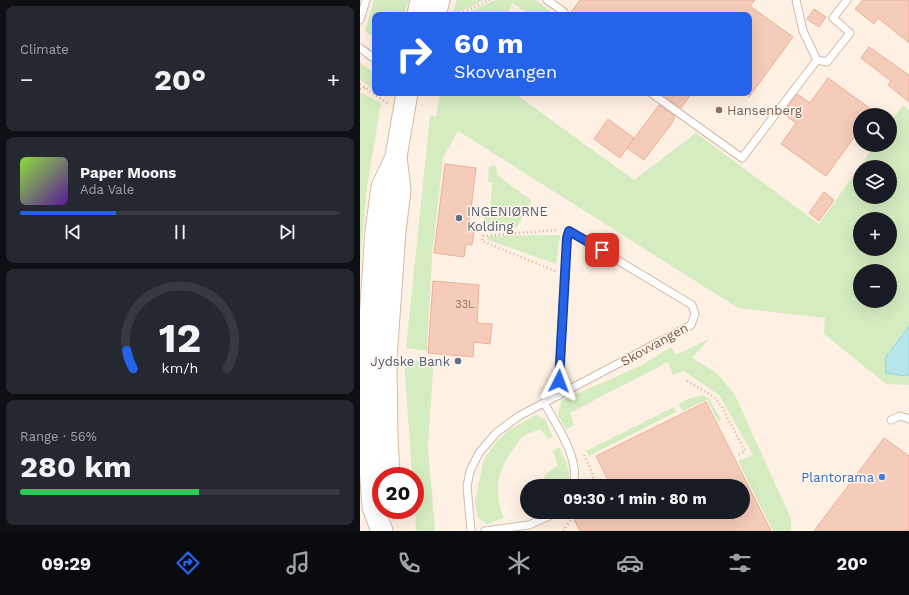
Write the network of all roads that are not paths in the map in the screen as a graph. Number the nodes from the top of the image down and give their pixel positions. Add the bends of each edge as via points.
1 (366, 0) edge
2 (422, 0) edge
3 (440, 0) edge
4 (547, 0) edge
5 (796, 0) edge
6 (847, 0) edge
7 (419, 12) edge
8 (436, 12) edge
9 (564, 12) edge
10 (360, 20) edge
11 (360, 48) edge
12 (372, 57) edge
13 (817, 60) junction
14 (655, 96) edge
15 (406, 101) edge
16 (396, 157) junction
17 (558, 396) junction
18 (545, 404) junction
19 (909, 419) edge
20 (891, 420) dead end
21 (388, 467) edge
22 (575, 479) edge
23 (389, 519) edge
24 (542, 519) edge
25 (382, 531) edge
26 (387, 531) edge
27 (470, 531) edge
28 (485, 531) edge

1 - 10 lane
2 - 7 street
3 - 8 street
4 - 9 lane
5 - 13 lane via 803,31
6 - 13 lane via 833,18 850,33 827,62
11 - 12 lane
13 - 14 lane via 742,158
15 - 16 street
16 - 21 street via 400,190 386,359
16 - 25 street via 382,186 368,358 368,439 373,507
17 - 17 lane, Skovvangen via 691,325 695,314 692,305 569,231
17 - 18 lane, Skovvangen
18 - 22 lane via 570,452
18 - 27 lane, Skovvangen via 519,416 496,433 479,453 466,486
19 - 20 lane via 900,416
23 - 26 street
24 - 28 lane via 529,525

